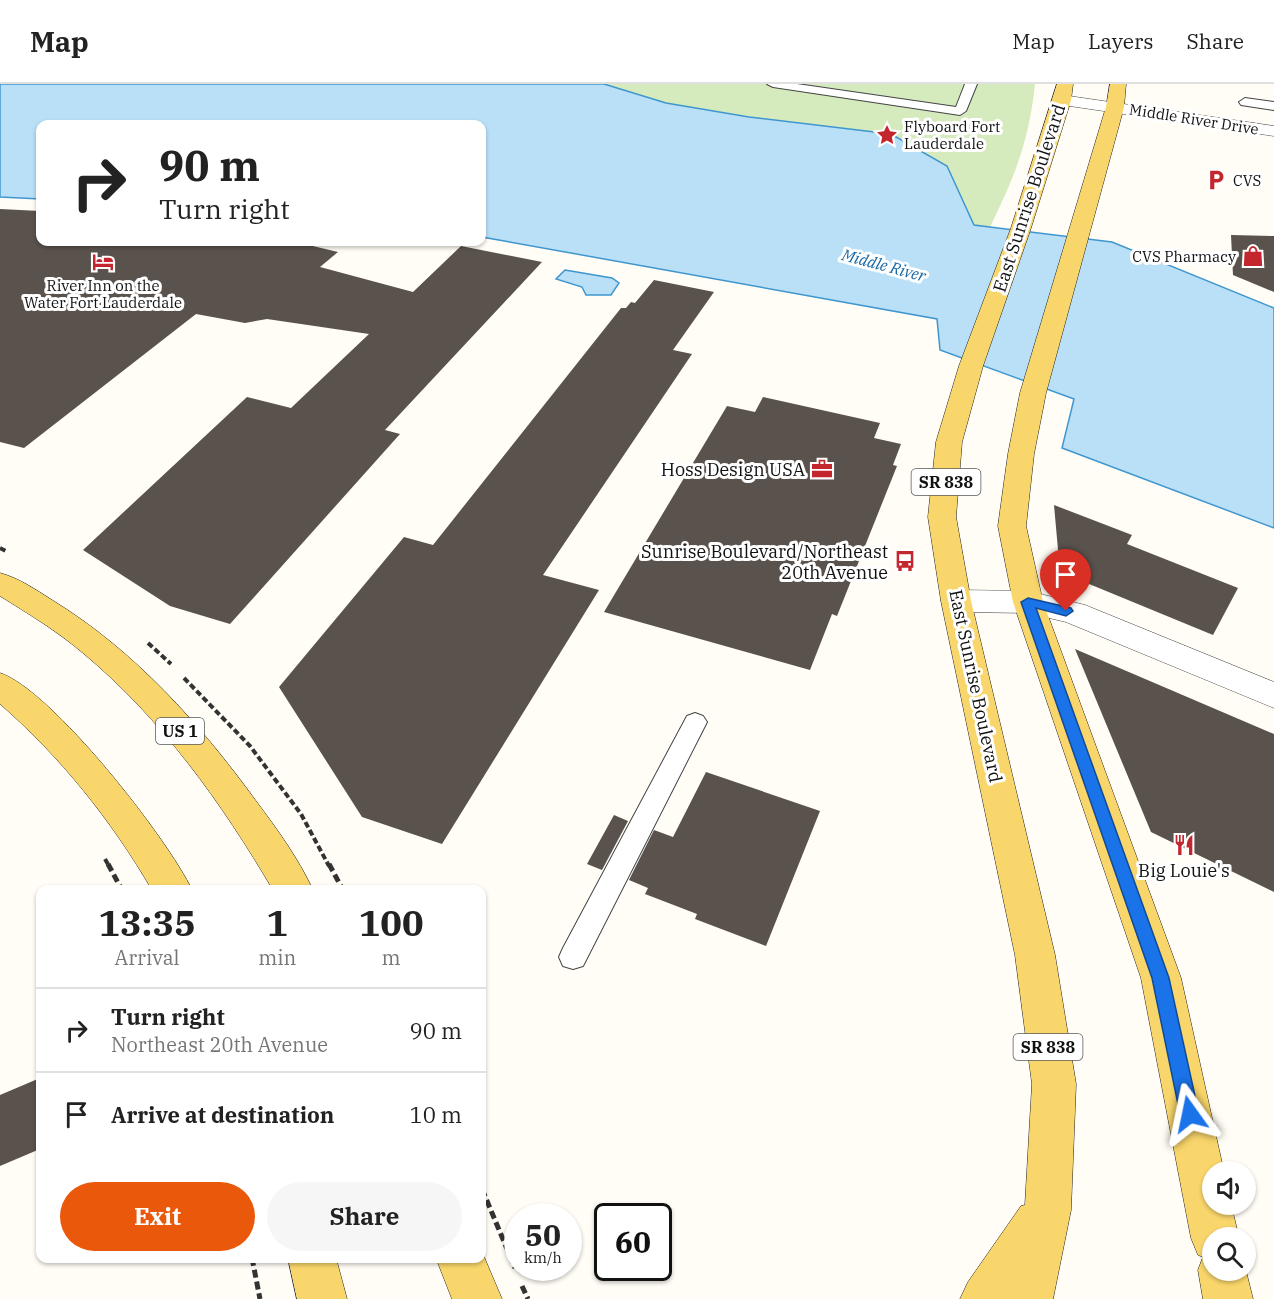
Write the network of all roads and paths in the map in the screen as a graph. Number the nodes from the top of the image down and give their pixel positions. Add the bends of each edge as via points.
1 (773, 84) edge
2 (972, 84) edge
3 (1118, 84) edge
4 (1063, 92) edge
5 (1245, 102) dead end
6 (1115, 106) junction
7 (1274, 106) edge
8 (1274, 124) edge
9 (1274, 131) edge
10 (0, 584) edge
11 (956, 601) junction
12 (1028, 602) junction
13 (0, 685) edge
14 (1274, 696) edge
15 (695, 722) dead end
16 (170, 885) edge
17 (291, 885) edge
18 (573, 957) dead end
19 (486, 1199) edge
20 (1048, 1210) junction
21 (1213, 1227) edge
22 (253, 1263) edge
23 (313, 1263) edge
24 (462, 1263) edge
25 (1224, 1281) edge
26 (260, 1299) edge
27 (322, 1299) edge
28 (477, 1299) edge
29 (528, 1299) edge
30 (985, 1299) edge
31 (1028, 1299) edge
32 (1228, 1299) edge

1 - 2 lane via 960,111
3 - 6 main road
4 - 6 street, Middle River Drive
4 - 11 main road, East Sunrise Boulevard / SR 838 via 949,442 942,517
5 - 7 lane
6 - 8 street, Middle River Drive via 1151,106
6 - 9 street, Middle River Drive
6 - 12 main road via 1034,393 1021,454 1012,526
10 - 17 main road, US 1 via 95,646 150,698 208,761 257,827
11 - 12 street
11 - 20 main road, East Sunrise Boulevard / SR 838 via 1037,967 1054,1084
12 - 14 street via 1074,613
12 - 21 main road via 1161,978
13 - 16 main road via 60,743 117,807
15 - 18 lane
19 - 29 path
20 - 30 main road
20 - 31 main road, East Sunrise Boulevard / SR 838
22 - 26 path
23 - 27 main road
24 - 28 main road
25 - 32 main road

